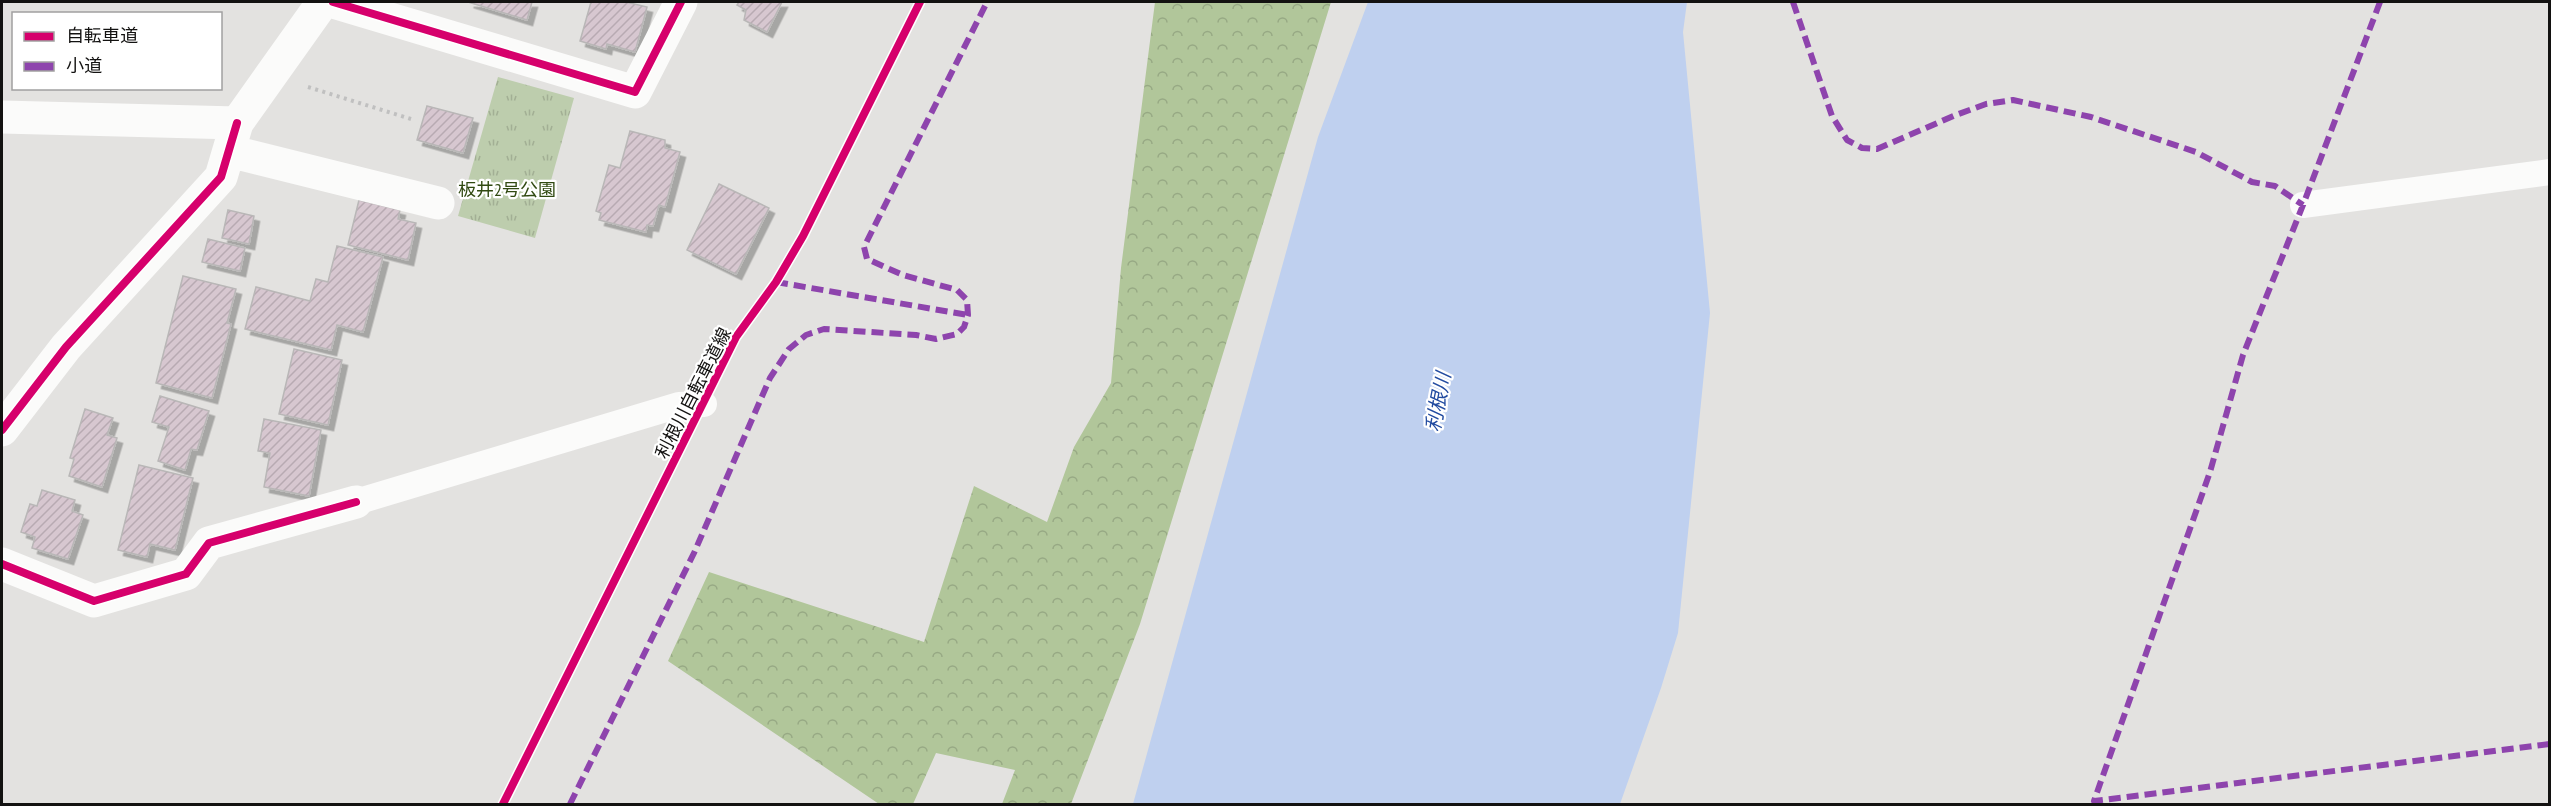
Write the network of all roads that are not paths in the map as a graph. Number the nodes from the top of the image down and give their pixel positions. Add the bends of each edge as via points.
1 (323, 2) edge
2 (333, 2) edge
3 (681, 2) edge
4 (2, 117) edge
5 (233, 137) junction
6 (2550, 171) edge
7 (438, 203) dead end
8 (2303, 205) dead end
9 (704, 404) dead end
10 (2, 430) edge
11 (356, 502) joint
12 (2, 564) edge

1 - 5 street
2 - 3 street via 635,92
4 - 5 street
5 - 7 street
5 - 10 street via 220,177 66,347
6 - 8 lane
9 - 11 lane via 679,405
11 - 12 street via 209,543 186,574 94,601

